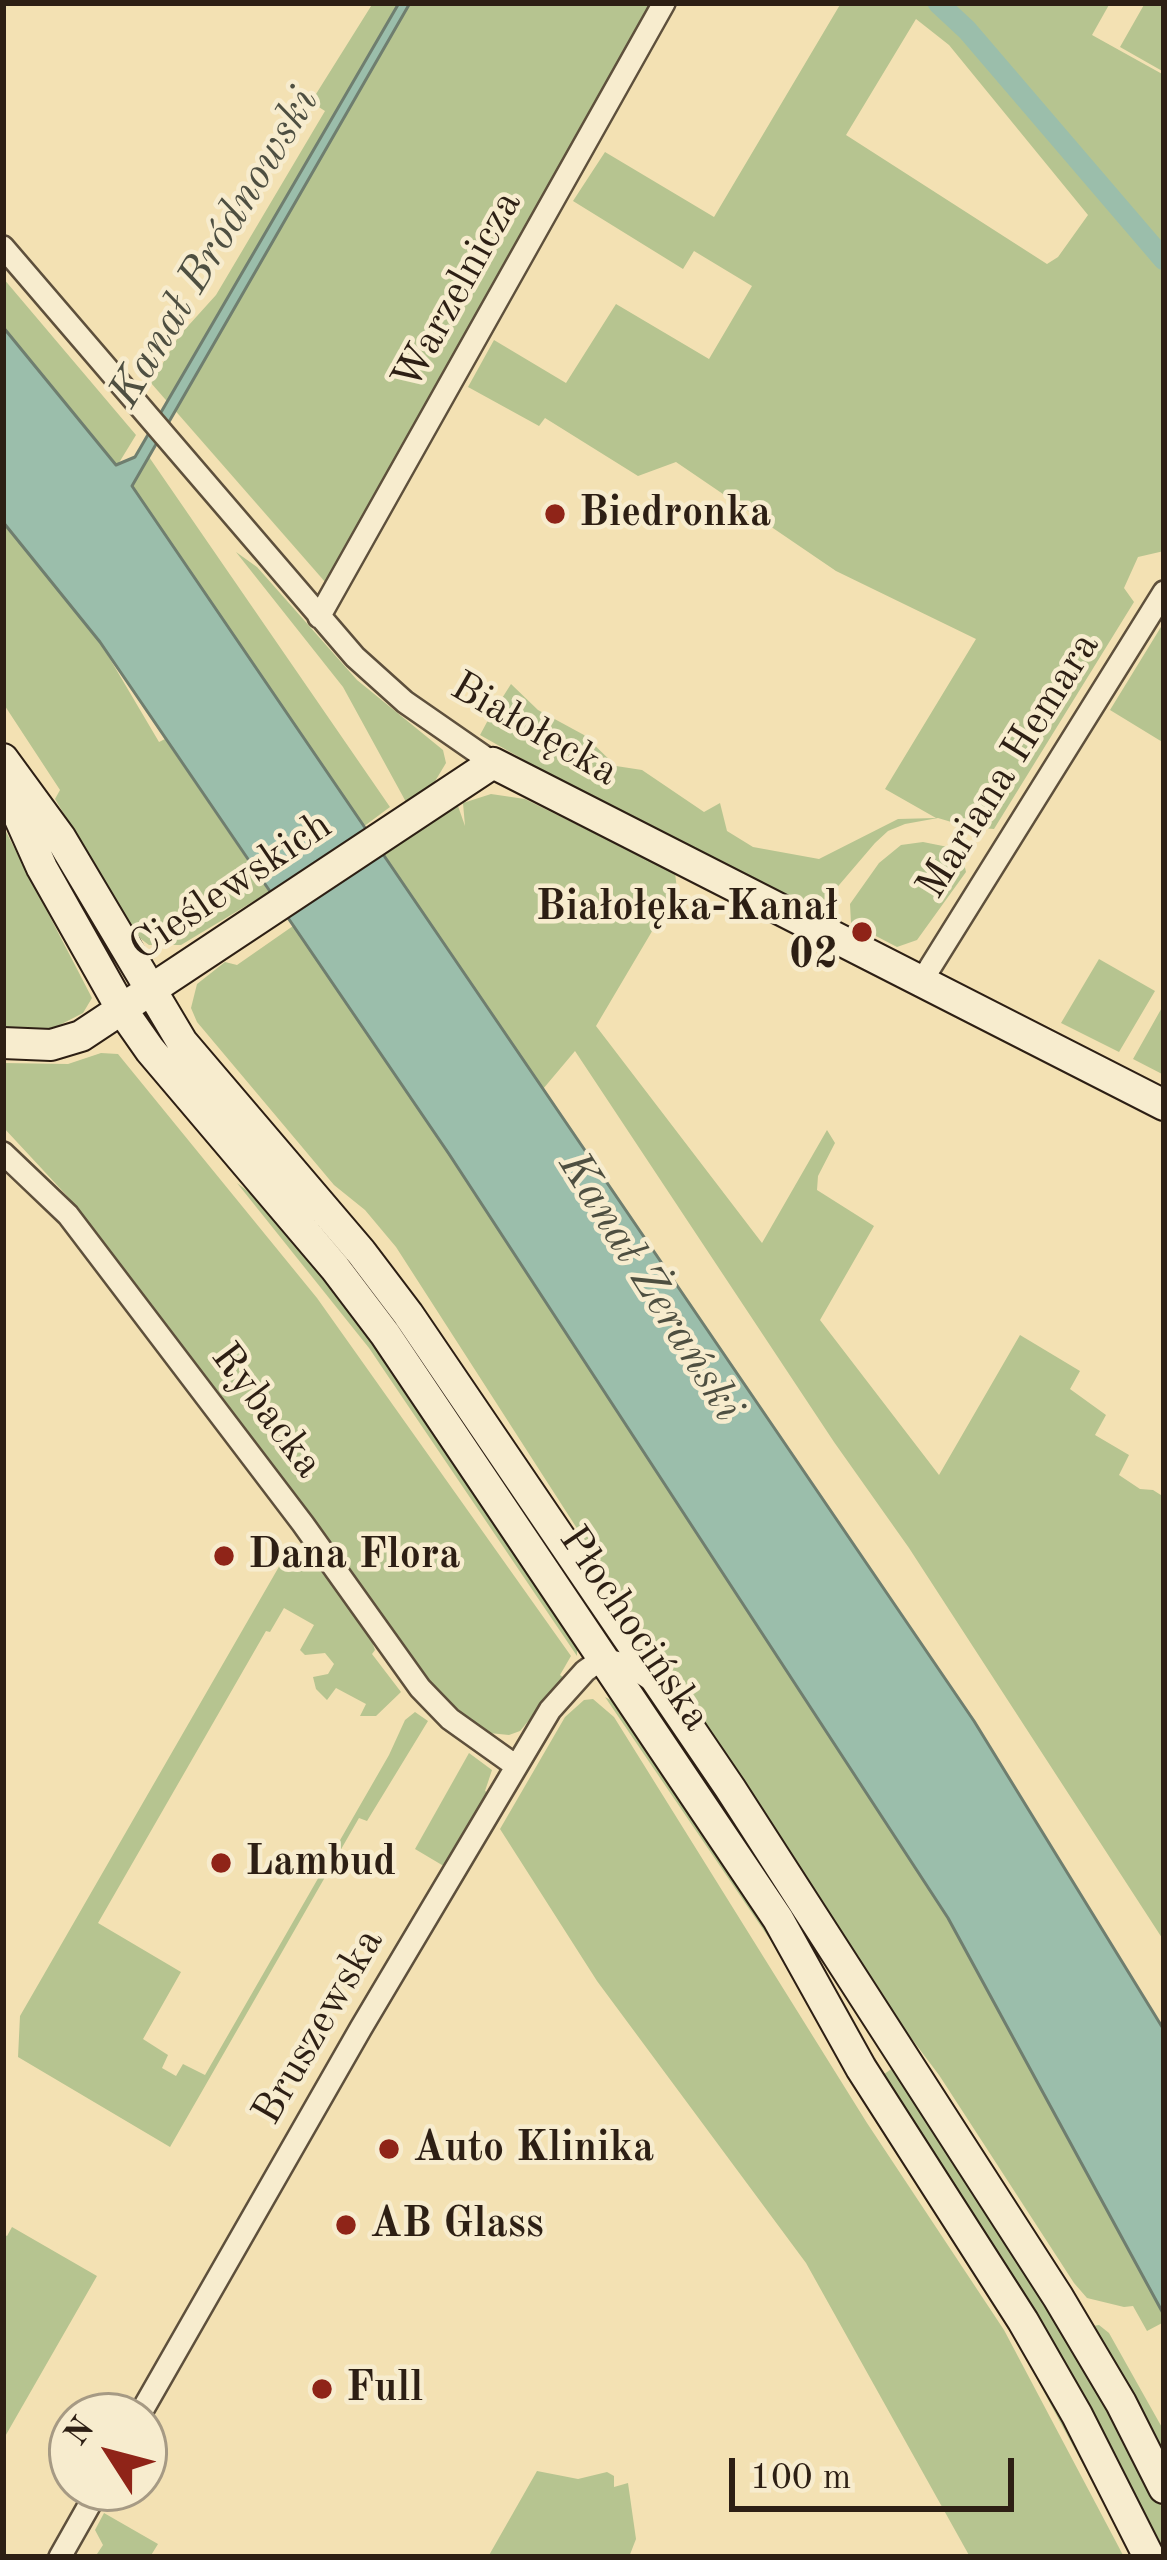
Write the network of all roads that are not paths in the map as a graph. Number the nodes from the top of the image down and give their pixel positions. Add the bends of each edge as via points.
1 (664, 3) edge
2 (3, 247) edge
3 (1164, 592) edge
4 (319, 616) junction
5 (3, 759) edge
6 (493, 763) junction
7 (3, 781) edge
8 (921, 982) junction
9 (150, 991) junction
10 (122, 1010) junction
11 (3, 1043) edge
12 (1164, 1105) edge
13 (3, 1154) edge
14 (602, 1658) junction
15 (575, 1684) junction
16 (660, 1686) junction
17 (632, 1702) junction
18 (516, 1766) junction
19 (896, 2047) junction
20 (862, 2068) junction
21 (153, 2392) edge
22 (1164, 2488) edge
23 (85, 2512) edge
24 (60, 2557) edge
25 (1149, 2557) edge

1 - 4 street, Warzelnicza
2 - 4 street, Białołęcka
3 - 8 street, Mariana Hemara
4 - 6 street, Białołęcka via 405,702
5 - 9 main road, Płochocińska
6 - 8 main road, Białołęcka
6 - 9 main road, Cieślewskich
7 - 10 main road, Płochocińska
8 - 12 main road, Białołęcka
9 - 10 main road, Cieślewskich
9 - 16 main road, Płochocińska via 182,1042 408,1314
10 - 11 main road, Cieślewskich via 51,1045
10 - 14 main road, Płochocińska via 385,1334
13 - 18 street, Rybacka via 68,1215 420,1688
14 - 15 street, Bruszewska
14 - 16 street
14 - 17 main road, Płochocińska
15 - 17 street via 611,1689
15 - 18 street, Bruszewska
16 - 19 main road, Płochocińska
17 - 20 main road, Płochocińska via 778,1919
18 - 21 street, Bruszewska
19 - 20 street
19 - 22 main road, Płochocińska via 1058,2296
20 - 25 main road, Płochocińska via 1023,2321
23 - 24 street

